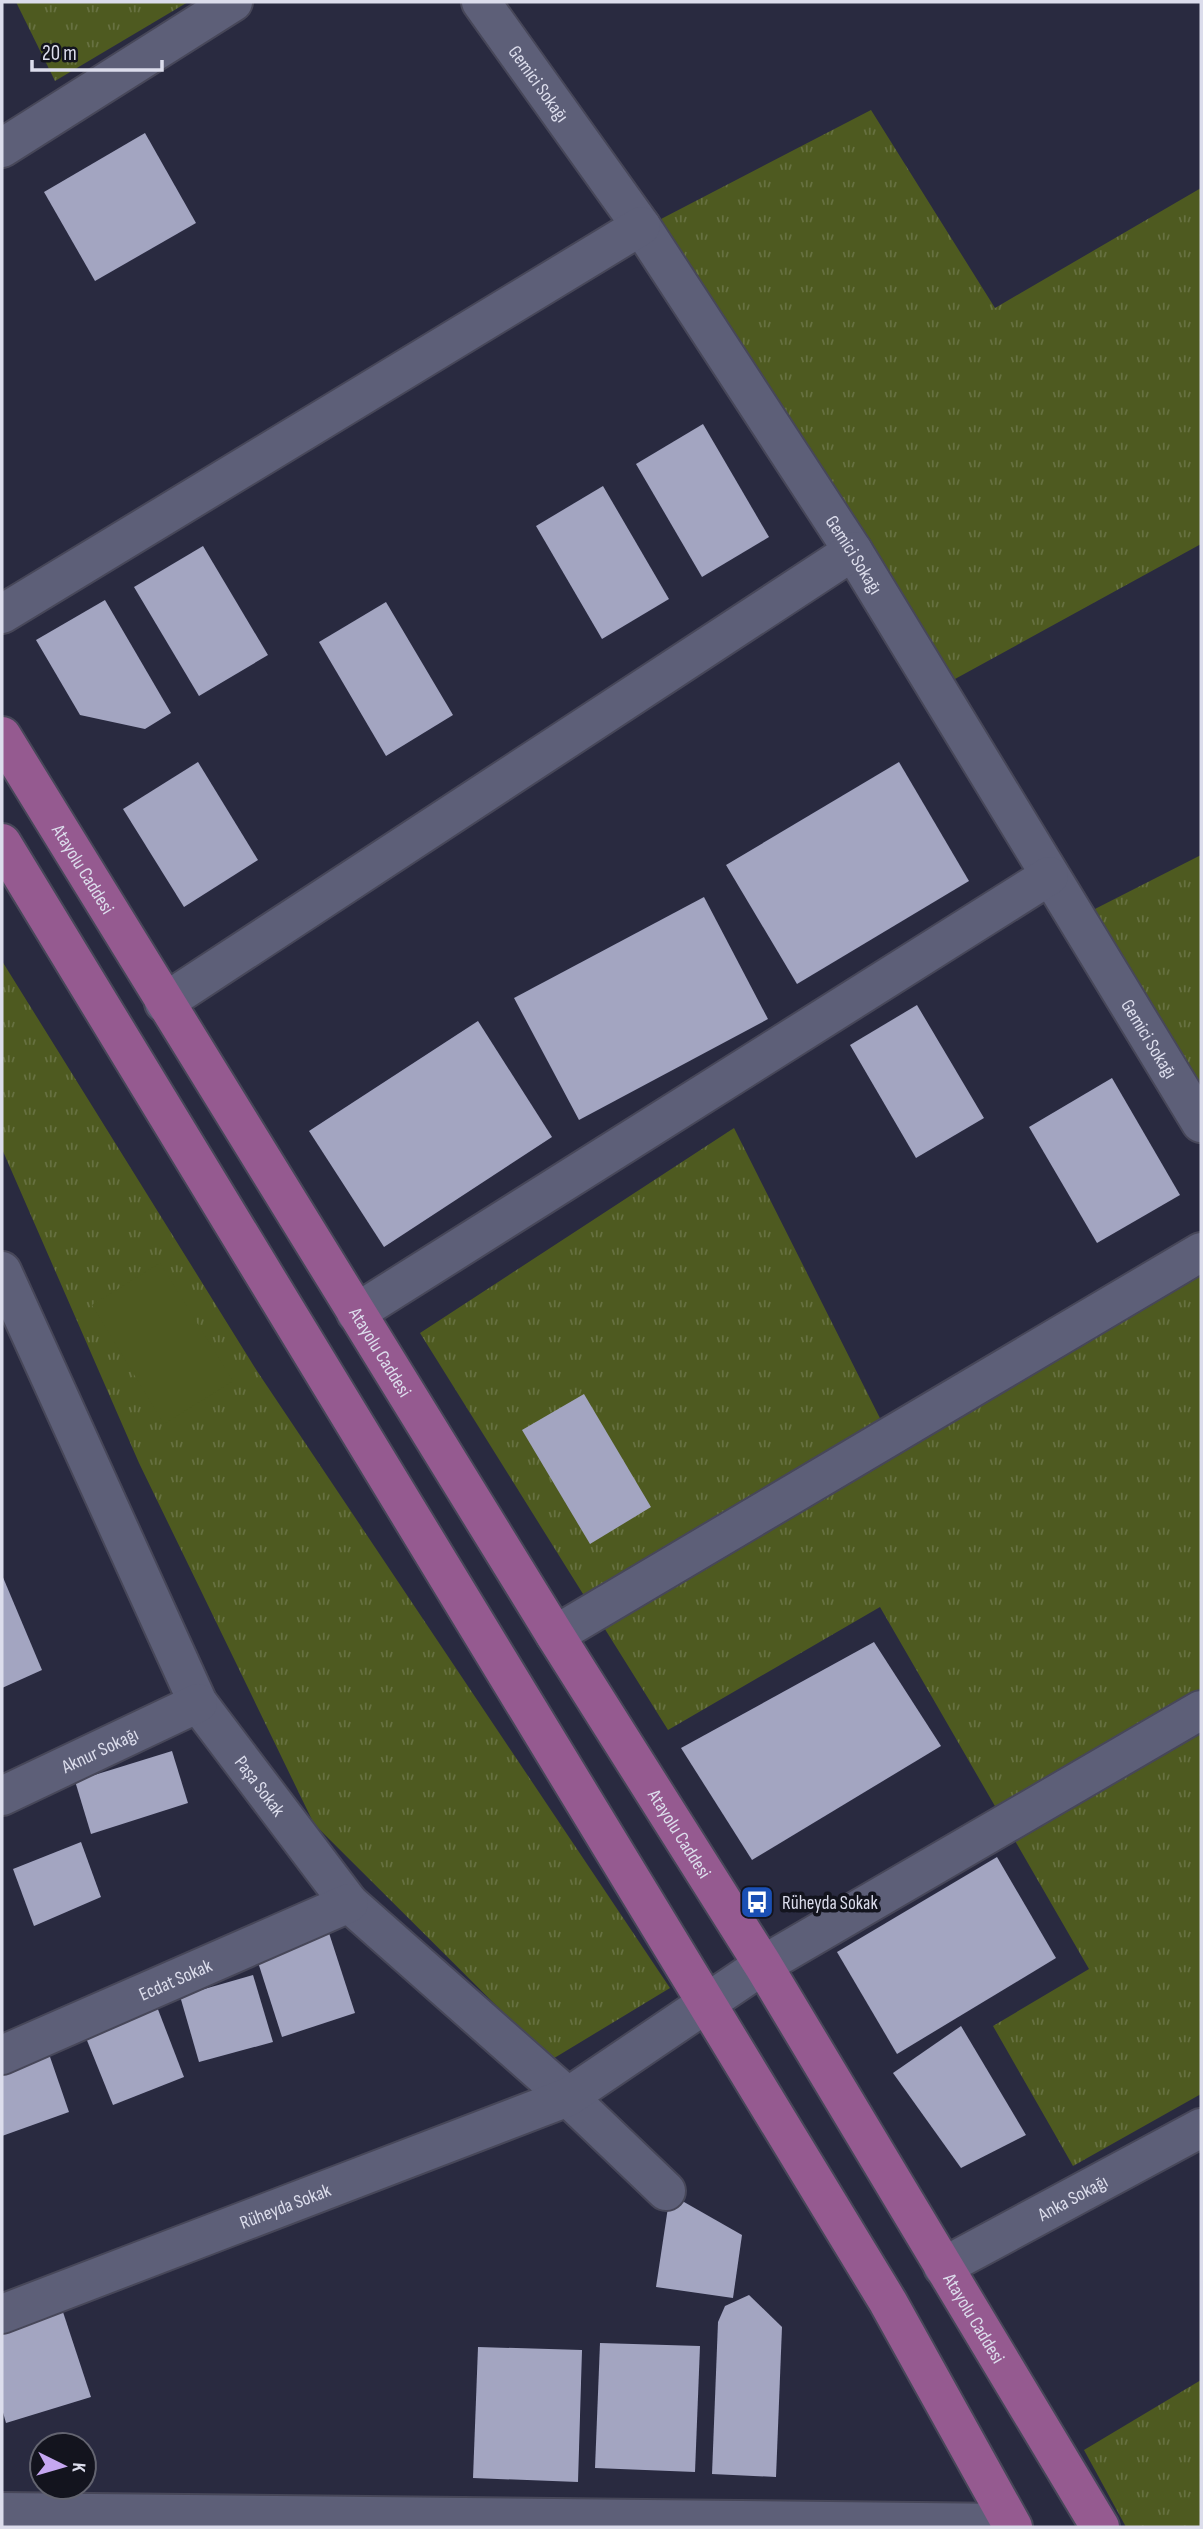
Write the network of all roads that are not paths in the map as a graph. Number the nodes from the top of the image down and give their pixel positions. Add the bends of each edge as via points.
1 (233, 2) edge
2 (481, 2) edge
3 (2, 148) edge
4 (641, 226) junction
5 (853, 551) junction
6 (2, 614) edge
7 (2, 736) edge
8 (2, 843) edge
9 (1049, 876) junction
10 (164, 1003) junction
11 (1201, 1123) edge
12 (1201, 1252) edge
13 (2, 1271) edge
14 (356, 1313) junction
15 (555, 1635) junction
16 (198, 1703) junction
17 (1201, 1710) edge
18 (2, 1796) edge
19 (349, 1903) junction
20 (763, 1965) junction
21 (707, 2004) junction
22 (2, 2055) edge
23 (568, 2098) junction
24 (1201, 2128) edge
25 (666, 2191) dead end
26 (943, 2267) junction
27 (2, 2314) edge
28 (2, 2512) edge
29 (414, 2521) edge
30 (1012, 2525) edge
31 (1100, 2527) edge

1 - 3 street
2 - 4 street, Gemici Sokağı
4 - 5 street, Gemici Sokağı
4 - 6 street
5 - 9 street, Gemici Sokağı
5 - 10 street
7 - 10 main road, Atayolu Caddesi
8 - 21 main road
9 - 11 street, Gemici Sokağı
9 - 14 street
10 - 14 main road, Atayolu Caddesi
12 - 15 street
13 - 16 street, Paşa Sokak
14 - 15 main road, Atayolu Caddesi
15 - 20 main road, Atayolu Caddesi
16 - 18 street, Aknur Sokağı
16 - 19 street, Paşa Sokak
17 - 20 street
19 - 22 street, Ecdat Sokak
19 - 23 street, Paşa Sokak
20 - 21 street
20 - 26 main road, Atayolu Caddesi
21 - 23 street, Rüheyda Sokak
21 - 30 main road via 888,2302
23 - 25 street, Paşa Sokak
23 - 27 street, Rüheyda Sokak
24 - 26 street, Anka Sokağı
26 - 31 main road, Atayolu Caddesi
28 - 29 street
29 - 30 street

